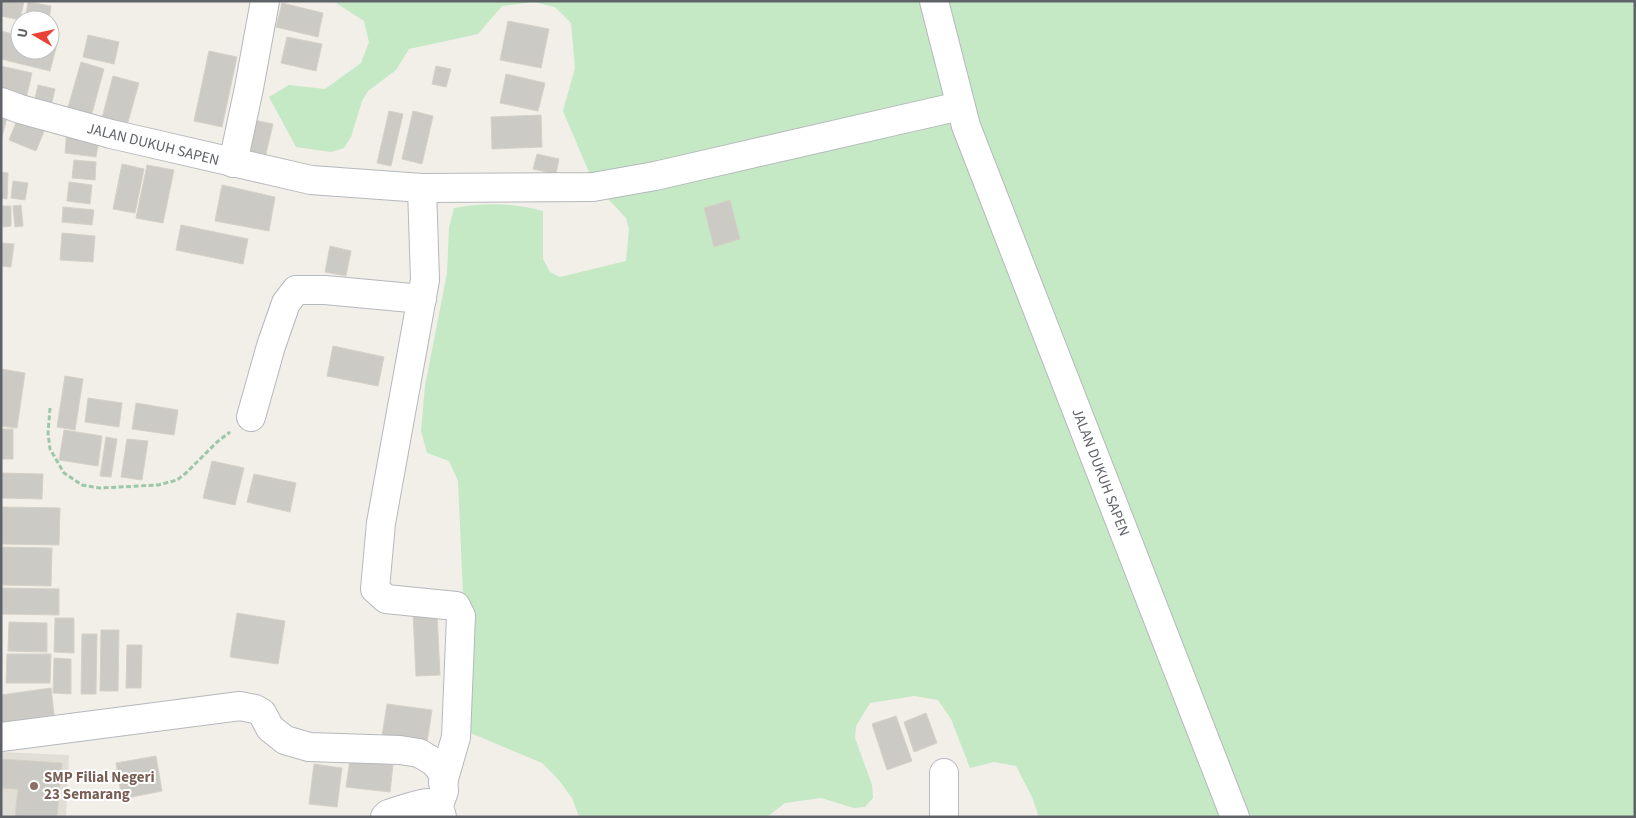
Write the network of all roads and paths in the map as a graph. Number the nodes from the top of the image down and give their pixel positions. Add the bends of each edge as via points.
1 (265, 1) edge
2 (934, 1) edge
3 (1, 102) edge
4 (963, 116) junction
5 (233, 164) junction
6 (422, 188) junction
7 (422, 299) junction
8 (50, 408) dead end
9 (251, 417) joint
10 (1, 737) edge
11 (944, 773) dead end
12 (441, 802) edge
13 (385, 817) edge
14 (944, 817) edge
15 (1236, 817) edge

1 - 5 street, JALAN DUKUH SAPEN
2 - 4 street, JALAN DUKUH SAPEN
3 - 5 street, JALAN DUKUH SAPEN via 111,134
4 - 6 street via 593,188
4 - 15 street, JALAN DUKUH SAPEN
5 - 6 street via 310,180
6 - 7 street via 425,280
7 - 9 street via 296,290 286,303
7 - 12 street via 381,523 375,589 386,599 456,606 461,616 456,737
8 - 9 path via 50,449 64,473 82,485 100,488 158,485 176,480 217,442
10 - 12 street via 240,706 255,708 262,712 270,728 285,740 309,747 419,753 434,762 443,773
11 - 14 street
12 - 13 street

